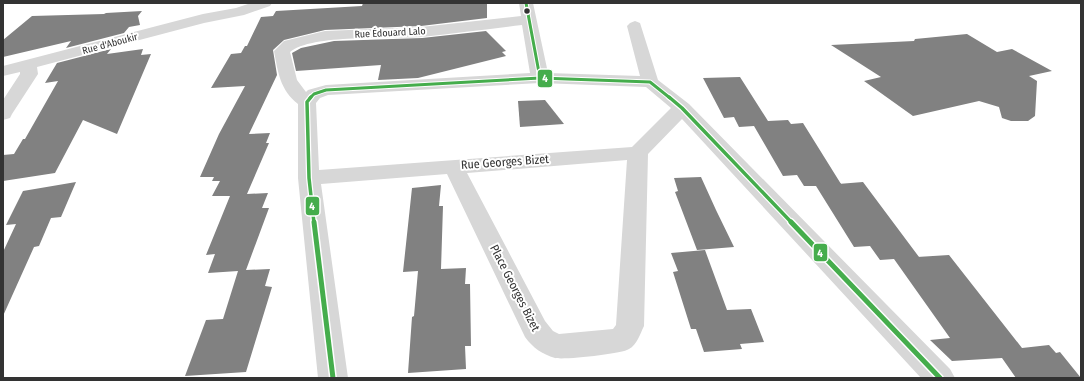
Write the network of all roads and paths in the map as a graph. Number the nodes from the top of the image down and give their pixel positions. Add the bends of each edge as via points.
1 (226, 3) edge
2 (265, 3) edge
3 (526, 3) edge
4 (216, 17) junction
5 (529, 20) junction
6 (635, 26) dead end
7 (28, 65) junction
8 (3, 71) edge
9 (540, 78) junction
10 (650, 82) junction
11 (307, 102) junction
12 (682, 108) junction
13 (3, 114) edge
14 (638, 153) junction
15 (453, 166) junction
16 (309, 178) junction
17 (333, 378) edge
18 (940, 378) edge

1 - 4 street
2 - 4 street, Rue d'Aboukir
3 - 5 street
4 - 7 street, Rue d'Aboukir
5 - 9 street
5 - 11 street, Rue Édouard Lalo via 421,32 325,36 290,44 282,51 288,80 292,89
6 - 10 street
7 - 8 street, Rue d'Aboukir
7 - 13 street via 29,74
9 - 10 street
9 - 11 street via 326,90 314,94
10 - 12 street
11 - 16 street
12 - 14 street
12 - 18 street
14 - 15 street, Rue Georges Bizet
14 - 15 street, Place Georges Bizet via 630,326 619,341 557,346 543,339 535,329
15 - 16 street, Rue Georges Bizet
16 - 17 street

